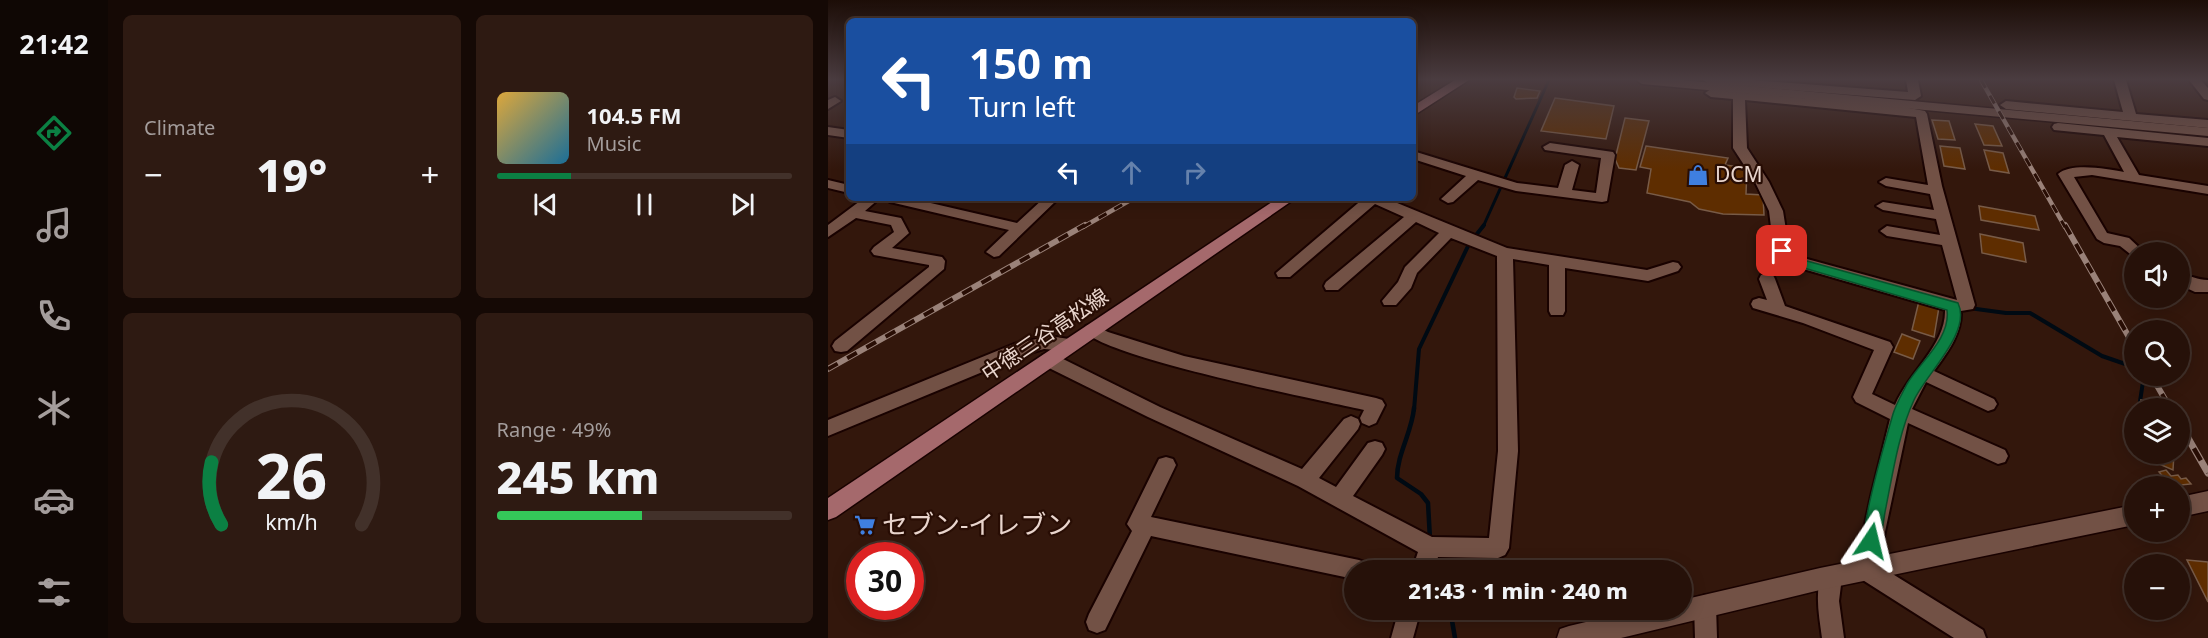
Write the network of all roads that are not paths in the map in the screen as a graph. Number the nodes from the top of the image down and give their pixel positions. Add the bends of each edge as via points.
1 (1746, 110) edge
2 (1893, 110) edge
3 (1963, 110) edge
4 (2056, 110) edge
5 (2129, 110) edge
6 (2131, 117) junction
7 (2208, 124) edge
8 (2058, 127) dead end
9 (828, 131) edge
10 (2108, 132) junction
11 (2208, 132) edge
12 (846, 134) edge
13 (2208, 142) edge
14 (1551, 147) dead end
15 (1416, 155) edge
16 (1572, 165) dead end
17 (1476, 174) junction
18 (2134, 178) junction
19 (1886, 182) dead end
20 (828, 184) edge
21 (846, 188) edge
22 (2208, 190) edge
23 (1936, 191) junction
24 (1564, 193) junction
25 (1448, 199) dead end
26 (869, 201) edge
27 (903, 201) edge
28 (1049, 201) edge
29 (1284, 201) edge
30 (1369, 201) edge
31 (1380, 201) edge
32 (1883, 206) dead end
33 (853, 213) junction
34 (1415, 216) junction
35 (1943, 216) junction
36 (1020, 228) junction
37 (1449, 231) junction
38 (1887, 231) dead end
39 (828, 232) edge
40 (1949, 240) junction
41 (2124, 242) edge
42 (994, 252) dead end
43 (1505, 253) junction
44 (1557, 262) junction
45 (1673, 267) dead end
46 (1284, 273) dead end
47 (1767, 279) dead end
48 (2190, 282) edge
49 (1332, 286) dead end
50 (2208, 286) edge
51 (1390, 301) dead end
52 (1759, 304) dead end
53 (1953, 306) junction
54 (1778, 310) junction
55 (1557, 311) dead end
56 (1092, 330) junction
57 (1069, 345) junction
58 (841, 346) dead end
59 (1049, 360) junction
60 (1923, 373) junction
61 (1988, 404) dead end
62 (1901, 413) junction
63 (828, 428) edge
64 (1375, 449) dead end
65 (1998, 456) dead end
66 (1166, 465) dead end
67 (1305, 480) junction
68 (1339, 499) junction
69 (2208, 501) edge
70 (2190, 505) edge
71 (828, 510) edge
72 (2124, 517) edge
73 (1145, 526) junction
74 (1427, 547) junction
75 (1427, 560) edge
76 (1344, 567) edge
77 (1866, 570) junction
78 (1831, 577) junction
79 (1705, 606) junction
80 (1407, 620) edge
81 (1097, 622) dead end
82 (1402, 638) edge
83 (1569, 638) edge
84 (1706, 638) edge
85 (1833, 638) edge
86 (1975, 638) edge

1 - 53 street via 1740,148 1776,211 1785,255 1803,264
2 - 23 street via 1921,114 1927,129
3 - 11 street
4 - 6 street
5 - 6 street
6 - 7 street
8 - 10 street
9 - 12 street
10 - 13 street
10 - 18 street
14 - 24 street via 1608,155 1602,198
15 - 17 street
16 - 24 street
17 - 24 street
17 - 25 street
18 - 22 street
18 - 41 street via 2092,171 2065,174 2102,236
19 - 23 street
20 - 21 street
23 - 35 street
26 - 33 street
27 - 36 street
28 - 36 street
29 - 56 main road, 中徳三谷高松線
30 - 46 street
31 - 34 street
32 - 35 street
33 - 39 street
33 - 58 street via 896,221 902,233 879,251 937,261 936,269
34 - 37 street
34 - 49 street
35 - 40 street
36 - 42 street
37 - 43 street
37 - 51 street via 1410,271 1405,284
38 - 40 street
40 - 53 street via 1967,305
43 - 44 street
43 - 74 street via 1508,451 1498,548
44 - 45 street via 1648,276
44 - 55 street
47 - 54 street
48 - 50 street
52 - 54 street
53 - 60 street via 1955,318 1947,340
54 - 62 street via 1884,348 1862,397
56 - 57 main road, 中徳三谷高松線
56 - 67 street via 1184,363 1376,405
57 - 59 main road, 中徳三谷高松線
57 - 63 street via 1041,342 1020,349
59 - 67 street
59 - 71 main road, 中徳三谷高松線
60 - 61 street
60 - 62 street
62 - 65 street
62 - 77 street
64 - 68 street
66 - 73 street via 1137,524
67 - 68 street
68 - 74 street
69 - 70 street
72 - 77 street
73 - 76 street
73 - 81 street
74 - 75 street
77 - 78 street
77 - 86 street
78 - 79 street
78 - 85 street via 1828,601
79 - 83 street
79 - 84 street
80 - 82 street

